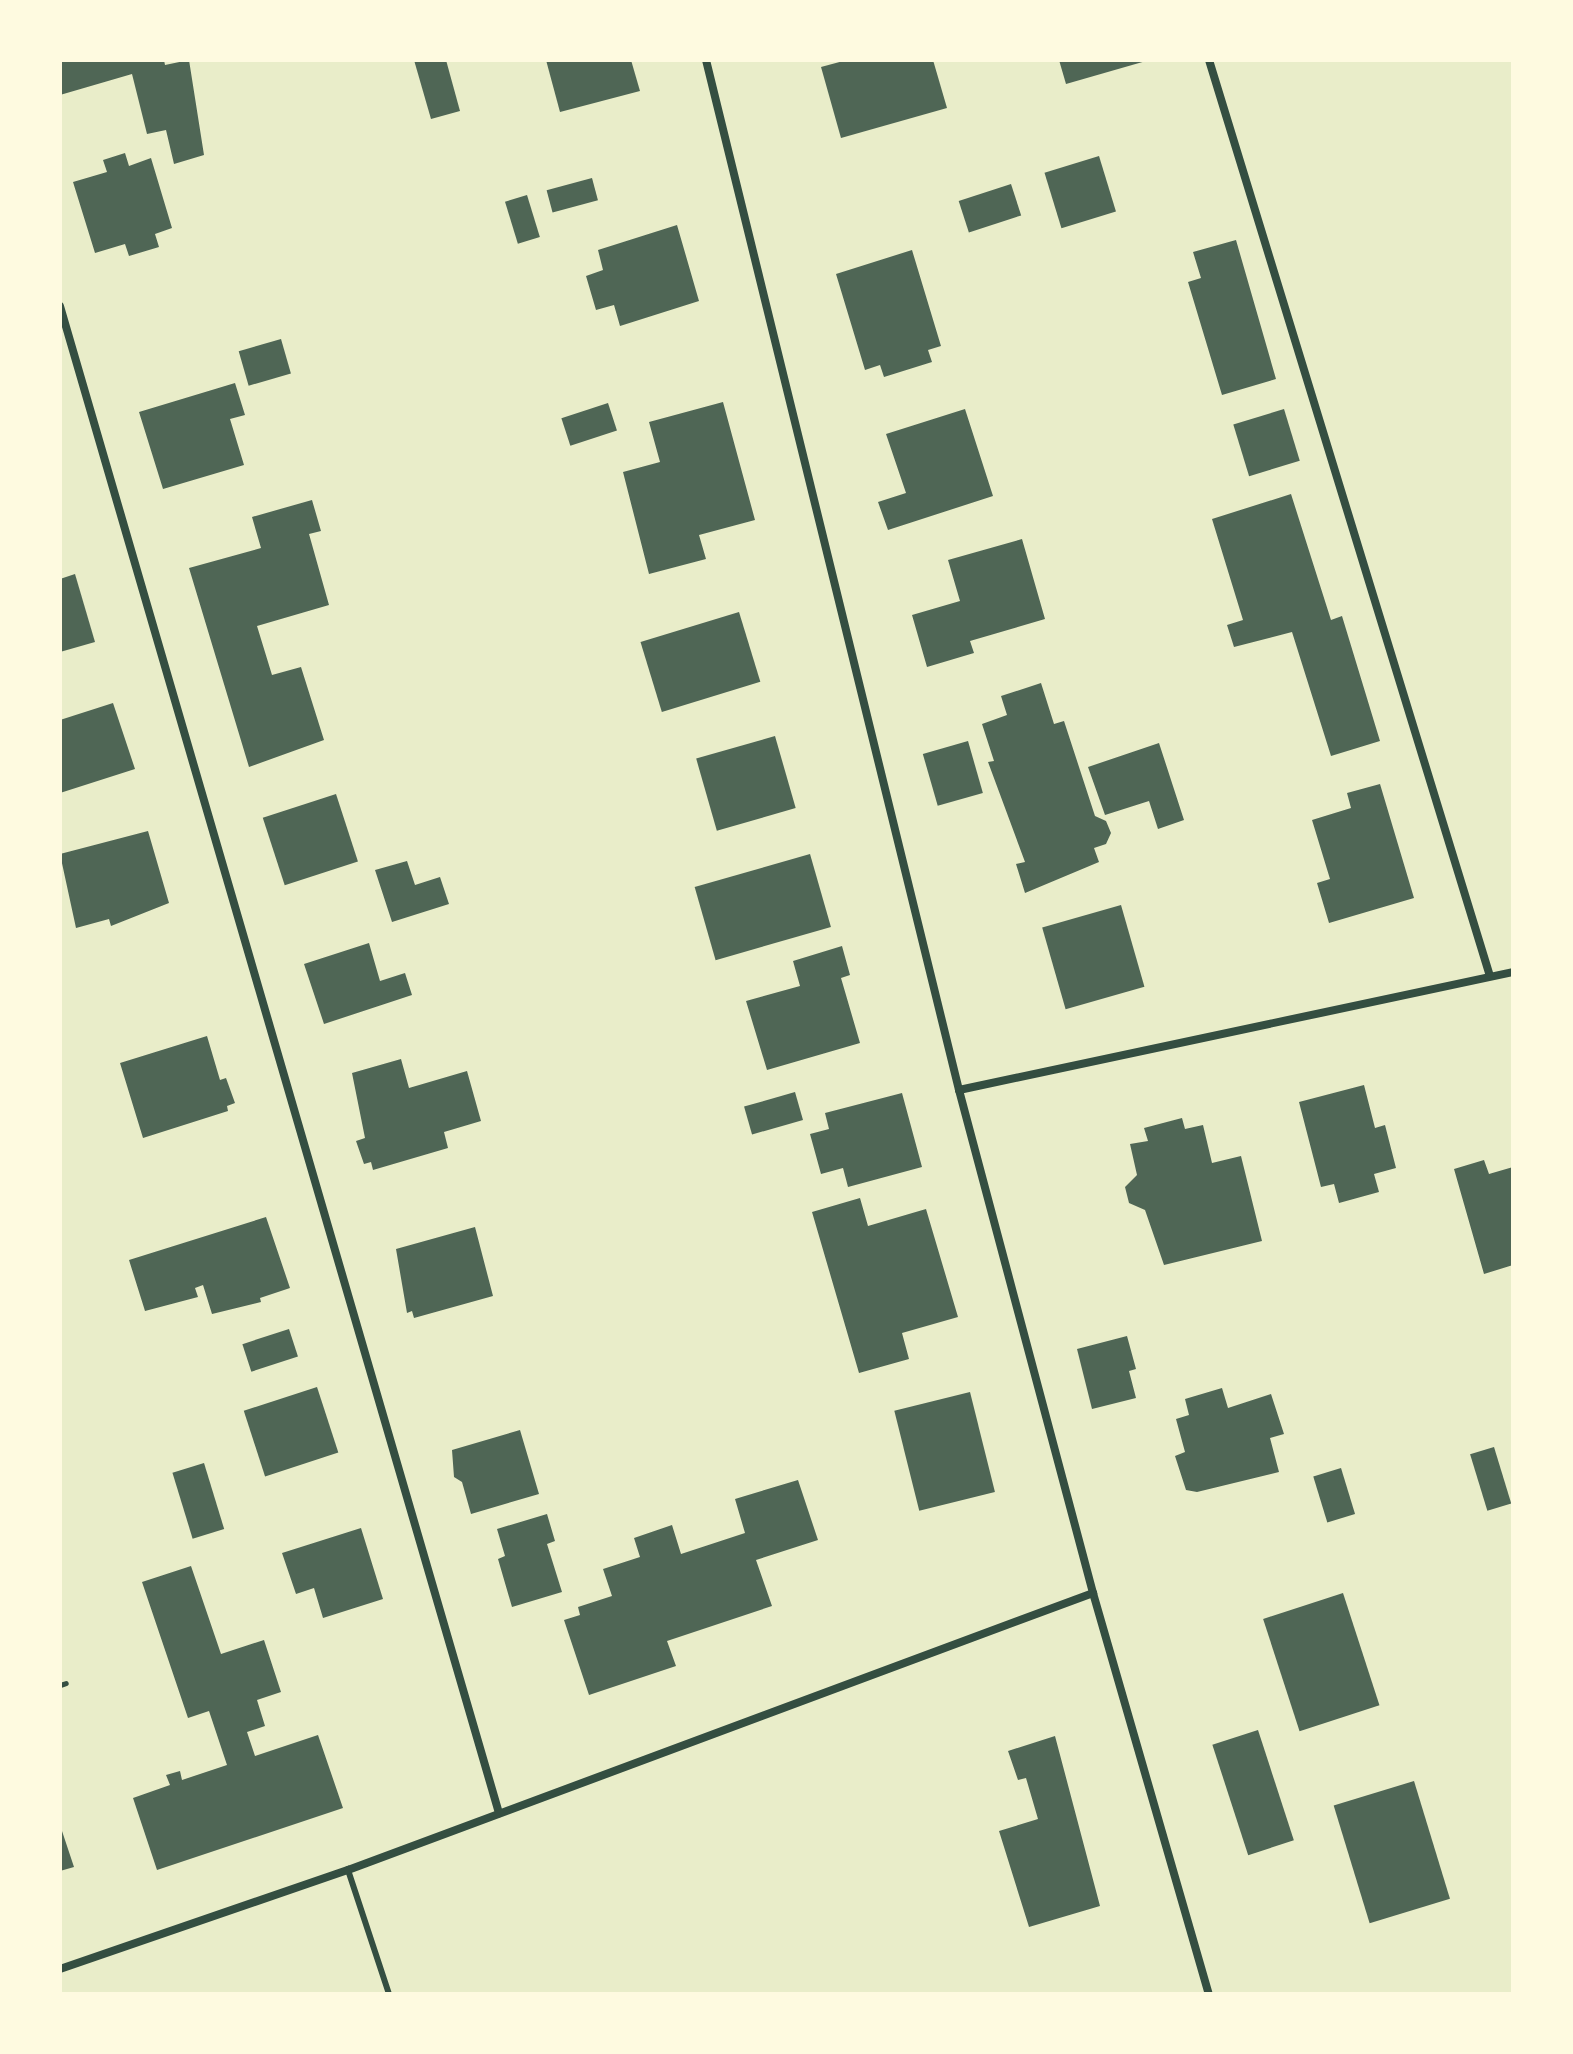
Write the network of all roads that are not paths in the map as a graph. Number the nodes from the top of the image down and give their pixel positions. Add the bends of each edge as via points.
1 (706, 60) edge
2 (1209, 60) edge
3 (60, 306) edge
4 (1513, 972) edge
5 (1489, 973) junction
6 (959, 1090) junction
7 (1093, 1593) junction
8 (499, 1813) junction
9 (348, 1870) junction
10 (60, 1969) edge
11 (389, 1994) edge
12 (1209, 1994) edge

1 - 6 street
2 - 5 street
3 - 8 street
4 - 5 street
5 - 6 street
6 - 7 street
7 - 8 street
7 - 12 street
8 - 9 street
9 - 10 street
9 - 11 lane

